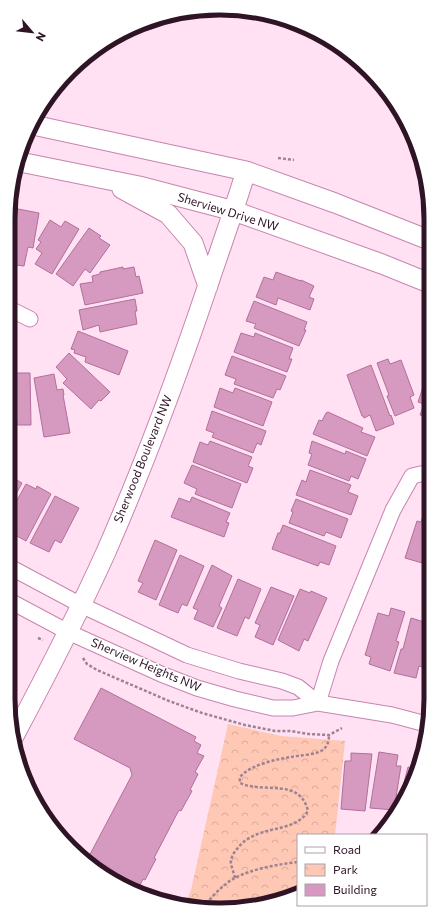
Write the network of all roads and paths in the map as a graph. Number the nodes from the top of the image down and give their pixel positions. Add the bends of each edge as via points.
1 (38, 126) edge
2 (278, 158) dead end
3 (294, 160) dead end
4 (23, 163) edge
5 (246, 171) junction
6 (101, 178) junction
7 (234, 211) junction
8 (424, 238) edge
9 (424, 281) edge
10 (208, 286) junction
11 (15, 311) edge
12 (30, 318) dead end
13 (424, 473) edge
14 (15, 570) edge
15 (15, 604) edge
16 (81, 605) junction
17 (68, 632) junction
18 (318, 703) junction
19 (422, 723) edge
20 (18, 729) edge
21 (329, 735) dead end
22 (297, 862) edge
23 (235, 878) junction
24 (207, 903) edge

1 - 5 street
2 - 3 path
4 - 6 street, Sherview Drive NW
5 - 7 street, Sherwood Boulevard NW
5 - 8 street via 335,202
6 - 7 street, Sherview Drive NW
6 - 10 street via 168,214 193,243
7 - 9 street, Sherview Drive NW
7 - 10 street, Sherwood Boulevard NW
10 - 16 street, Sherwood Boulevard NW via 157,429 120,520
11 - 12 street
13 - 18 street via 412,476 393,510 331,661
14 - 16 street, Sherview Heights NW
15 - 17 street, Sherview Heights NW
16 - 17 street, Sherwood Boulevard NW
16 - 18 street, Sherview Heights NW via 187,655 298,687
17 - 18 street, Sherview Heights NW via 161,674 235,699 273,708 293,708
17 - 20 street, Sherwood Boulevard NW
18 - 19 street, Sherview Heights NW via 392,715
21 - 23 path via 326,746 319,752 259,765 241,775 240,783 246,786 278,787 292,791 302,798 308,811 304,818 294,824 268,830 246,839 231,860
22 - 23 path via 252,871
23 - 24 path

